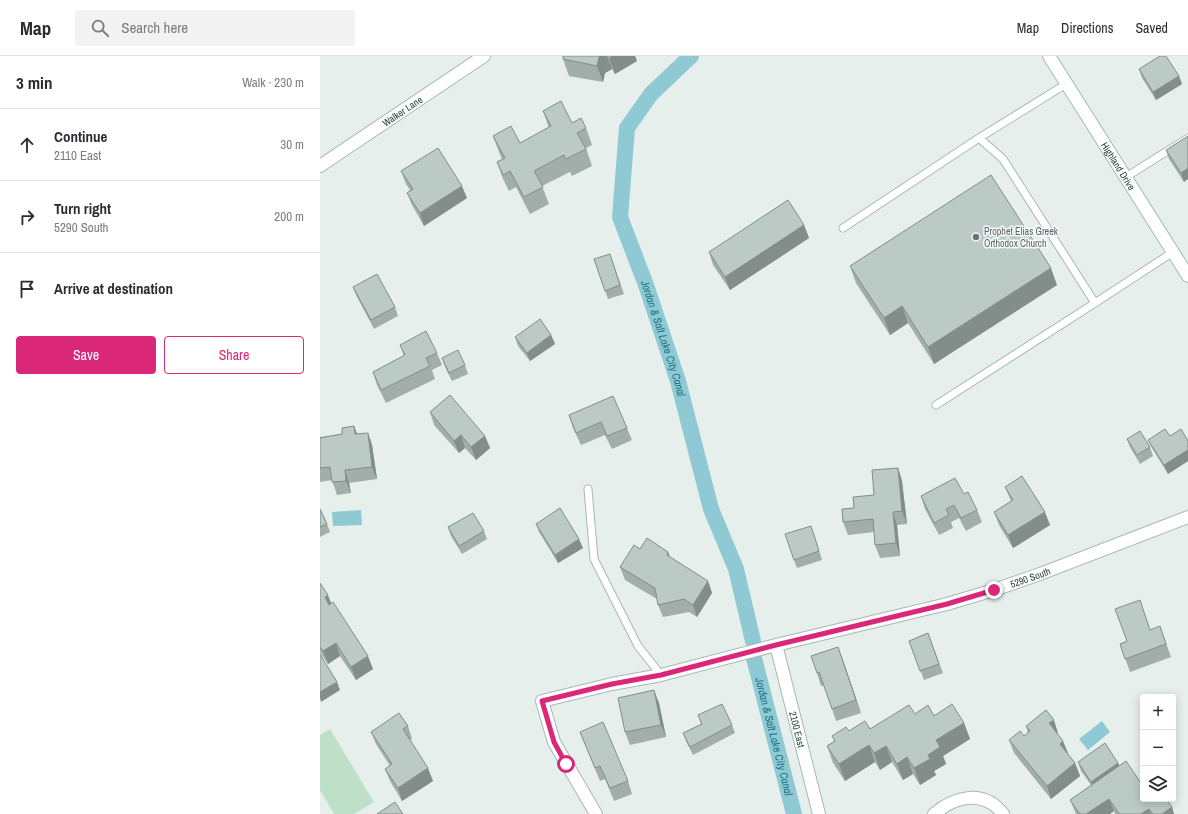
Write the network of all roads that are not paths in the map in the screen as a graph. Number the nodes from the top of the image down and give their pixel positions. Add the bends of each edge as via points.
1 (484, 56) edge
2 (1049, 56) edge
3 (1066, 84) junction
4 (979, 138) junction
5 (1188, 138) edge
6 (320, 166) edge
7 (1126, 177) junction
8 (843, 228) dead end
9 (1173, 252) junction
10 (1188, 276) edge
11 (1095, 303) junction
12 (936, 406) dead end
13 (588, 490) dead end
14 (1188, 516) edge
15 (776, 645) junction
16 (661, 675) junction
17 (596, 814) edge
18 (819, 814) edge
19 (934, 814) edge
20 (1003, 814) edge

1 - 6 street, Walker Lane
2 - 3 street, Highland Drive
3 - 4 lane
3 - 7 street, Highland Drive
4 - 8 lane
4 - 11 lane via 1003,159
5 - 7 lane
7 - 9 street, Highland Drive
9 - 10 street, Highland Drive
9 - 11 lane
11 - 12 lane
13 - 16 lane via 594,559 638,646
14 - 15 street, 5290 South via 994,590 947,604
15 - 16 street, 5290 South
15 - 18 street, 2100 East
16 - 17 street, 5290 South via 542,701 554,742
19 - 20 street via 956,800 970,797 981,798 991,803

